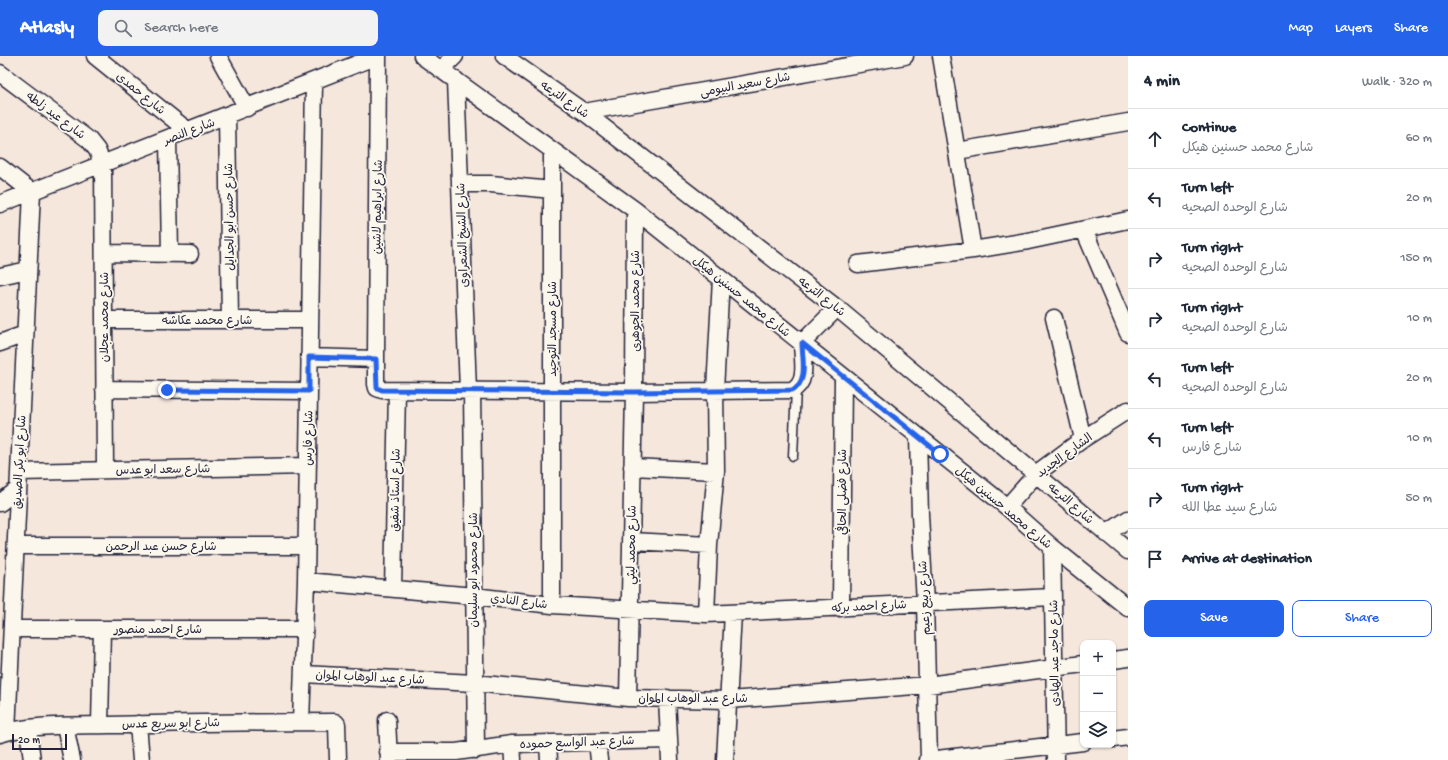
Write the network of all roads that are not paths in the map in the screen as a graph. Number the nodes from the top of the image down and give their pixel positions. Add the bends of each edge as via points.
1 (95, 56) edge
2 (218, 56) edge
3 (378, 56) edge
4 (422, 56) edge
5 (455, 56) edge
6 (504, 56) edge
7 (905, 56) edge
8 (941, 56) edge
9 (441, 70) junction
10 (0, 73) edge
11 (456, 80) junction
12 (314, 81) junction
13 (247, 108) junction
14 (584, 112) junction
15 (228, 115) junction
16 (1128, 122) edge
17 (188, 131) junction
18 (168, 139) junction
19 (552, 150) junction
20 (956, 151) junction
21 (103, 164) junction
22 (0, 167) edge
23 (460, 184) junction
24 (552, 190) junction
25 (32, 192) junction
26 (0, 204) edge
27 (636, 210) junction
28 (1128, 220) edge
29 (1084, 230) junction
30 (973, 250) junction
31 (104, 253) junction
32 (170, 254) junction
33 (190, 254) dead end
34 (858, 264) dead end
35 (28, 270) junction
36 (0, 276) edge
37 (721, 279) junction
38 (837, 308) junction
39 (1054, 318) dead end
40 (104, 320) junction
41 (230, 320) junction
42 (310, 320) junction
43 (1128, 333) edge
44 (25, 334) junction
45 (0, 343) edge
46 (802, 343) junction
47 (309, 357) junction
48 (376, 359) junction
49 (843, 376) junction
50 (796, 388) junction
51 (104, 389) junction
52 (470, 390) junction
53 (552, 390) junction
54 (715, 390) junction
55 (309, 391) junction
56 (397, 391) junction
57 (634, 392) junction
58 (1128, 410) edge
59 (918, 436) junction
60 (1083, 439) junction
61 (793, 456) dead end
62 (308, 466) junction
63 (632, 466) junction
64 (105, 470) junction
65 (716, 471) junction
66 (19, 472) junction
67 (1037, 473) junction
68 (18, 490) junction
69 (0, 503) edge
70 (1007, 507) junction
71 (1128, 519) edge
72 (1106, 534) junction
73 (631, 541) junction
74 (709, 545) junction
75 (16, 546) junction
76 (306, 546) junction
77 (1052, 547) junction
78 (1128, 551) edge
79 (306, 581) junction
80 (14, 587) junction
81 (393, 589) junction
82 (474, 596) junction
83 (1053, 597) junction
84 (0, 598) edge
85 (925, 603) junction
86 (552, 605) junction
87 (841, 608) junction
88 (1128, 608) edge
89 (629, 610) junction
90 (733, 613) junction
91 (706, 614) junction
92 (12, 629) junction
93 (102, 629) junction
94 (304, 629) junction
95 (1128, 658) edge
96 (1116, 660) edge
97 (1080, 664) edge
98 (1054, 667) junction
99 (303, 674) junction
100 (474, 683) junction
101 (928, 685) junction
102 (628, 698) junction
103 (667, 698) junction
104 (729, 700) junction
105 (387, 720) dead end
106 (301, 722) junction
107 (138, 724) junction
108 (100, 725) junction
109 (65, 726) junction
110 (28, 729) junction
111 (3, 733) edge
112 (1128, 737) edge
113 (1116, 739) edge
114 (669, 740) junction
115 (597, 742) junction
116 (548, 743) junction
117 (1080, 743) edge
118 (512, 744) junction
119 (476, 750) junction
120 (1056, 753) edge
121 (388, 756) edge
122 (456, 756) edge
123 (32, 760) edge
124 (72, 760) edge
125 (141, 760) edge
126 (338, 760) edge
127 (513, 760) edge
128 (549, 760) edge
129 (599, 760) edge
130 (670, 760) edge
131 (725, 760) edge
132 (928, 760) edge

1 - 17 street, شارع حمدى
2 - 13 street
3 - 12 street, شارع النصر
3 - 48 street, شارع ابراهيم لاشين
4 - 9 street, شارع محمد حسنين هيكل
5 - 9 street
6 - 14 street, شارع الترعه
7 - 14 street, شارع سعيد البيومى
8 - 20 street
9 - 11 street, شارع محمد حسنين هيكل
10 - 21 street, شارع عيد زلطه via 89,140
11 - 19 street, شارع محمد حسنين هيكل
11 - 23 street, شارع الشيخ الشعراوى
12 - 13 street, شارع النصر
12 - 42 street, شارع فارس
13 - 15 street, شارع النصر
14 - 38 street, شارع الترعه
15 - 17 street, شارع النصر
15 - 41 street, شارع حسن ابو الجدايل
16 - 20 street
17 - 18 street, شارع النصر
18 - 21 street, شارع النصر
18 - 32 street
19 - 24 street, شارع مسجد التوحيد
19 - 27 street, شارع محمد حسنين هيكل
20 - 30 street
21 - 25 street, شارع النصر
21 - 31 street, شارع محمد عجلان
22 - 25 street
23 - 24 street via 491,184
23 - 52 street, شارع الشيخ الشعراوى
24 - 53 street, شارع مسجد التوحيد
25 - 26 street, شارع النصر
25 - 35 street, شارع ابو بكر الصديق
27 - 37 street, شارع محمد حسنين هيكل
27 - 57 street, شارع محمد الجوهرى
28 - 29 street
29 - 30 street
29 - 43 street
30 - 34 street
31 - 32 street
31 - 40 street, شارع محمد عجلان
32 - 33 street
35 - 36 street
35 - 44 street, شارع ابو بكر الصديق
37 - 46 street, شارع محمد حسنين هيكل
37 - 54 street
38 - 46 street
38 - 67 street, شارع الترعه
39 - 60 street
40 - 41 street, شارع محمد عكاشه
40 - 51 street, شارع محمد عجلان
41 - 42 street, شارع محمد عكاشه
42 - 47 street, شارع فارس
44 - 45 street
44 - 66 street, شارع ابو بكر الصديق
46 - 49 street, شارع محمد حسنين هيكل
46 - 50 street via 803,378
47 - 48 street
47 - 55 street, شارع فارس
48 - 56 street, شارع ابراهيم لاشين via 377,388
49 - 59 street, شارع محمد حسنين هيكل
49 - 87 street, شارع فضلى الحافي
50 - 54 street
50 - 61 lane
51 - 55 street
51 - 64 street, شارع محمد عجلان
52 - 53 street
52 - 56 street
52 - 82 street, شارع محمود ابو سليمان
53 - 57 street
53 - 86 street, شارع مسجد التوحيد
54 - 57 street
54 - 65 street
55 - 62 street, شارع فارس
56 - 81 street, شارع استاذ شفيق
57 - 63 street, شارع محمد ليثي
58 - 60 street, الشارع الجديد
59 - 70 street, شارع محمد حسنين هيكل
59 - 85 street, شارع ربيع زعيم
60 - 67 street, الشارع الجديد
62 - 64 street, شارع سعد ابو عدس
62 - 76 street, شارع فارس
63 - 65 street
63 - 73 street, شارع محمد ليثي
64 - 66 street, شارع سعد ابو عدس
65 - 74 street
66 - 68 street, شارع ابو بكر الصديق
67 - 70 street, الشارع الجديد
67 - 72 street, شارع الترعه
68 - 69 street
68 - 75 street, شارع ابو بكر الصديق
70 - 77 street, شارع محمد حسنين هيكل
71 - 72 street
72 - 78 street, شارع الترعه
73 - 74 street
73 - 89 street, شارع محمد ليثي
74 - 91 street
75 - 76 street, شارع حسن عبد الرحمن
75 - 80 street, شارع ابو بكر الصديق
76 - 79 street, شارع فارس
77 - 83 street, شارع ماجد عبد الهادى
77 - 88 street, شارع محمد حسنين هيكل
79 - 81 street, شارع النادي
79 - 94 street, شارع فارس
80 - 84 street
80 - 92 street, شارع ابو بكر الصديق
81 - 82 street, شارع النادي
82 - 86 street, شارع النادي
82 - 100 street, شارع محمود ابو سليمان
83 - 85 street, شارع احمد بركه
83 - 98 street, شارع ماجد عبد الهادى
85 - 87 street, شارع احمد بركه
85 - 101 street, شارع ربيع زعيم
86 - 89 street, شارع النادي
87 - 90 street, شارع احمد بركه
89 - 91 street, شارع النادي
89 - 102 street, شارع محمد ليثي
90 - 91 street, شارع النادي
90 - 104 street
92 - 93 street, شارع احمد منصور
92 - 111 street, شارع ابو بكر الصديق
93 - 94 street, شارع احمد منصور
93 - 108 street
94 - 99 street, شارع فارس
95 - 96 street
97 - 98 street, شارع عبد الوهاب الموان
98 - 101 street, شارع عبد الوهاب الموان
98 - 120 street, شارع ماجد عبد الهادى
99 - 100 street, شارع عبد الوهاب الموان
99 - 106 street, شارع فارس
100 - 102 street, شارع عبد الوهاب الموان
100 - 119 street, شارع محمود ابو سليمان
101 - 104 street, شارع عبد الوهاب الموان
101 - 132 street, شارع ربيع زعيم
102 - 103 street, شارع عبد الوهاب الموان
103 - 104 street, شارع عبد الوهاب الموان
103 - 114 street
104 - 131 street
105 - 121 street
106 - 107 street, شارع ابو سريع عدس
106 - 126 street, شارع ابو سريع عدس via 337,724
107 - 108 street, شارع ابو سريع عدس
107 - 125 street
108 - 109 street, شارع ابو سريع عدس
109 - 110 street, شارع ابو سريع عدس
109 - 124 street
110 - 111 street, شارع ابو سريع عدس
110 - 123 street
112 - 113 street
114 - 115 street, شارع عبد الواسع حموده
114 - 130 street
115 - 116 street, شارع عبد الواسع حموده
115 - 129 street
116 - 118 street, شارع عبد الواسع حموده
116 - 128 street
117 - 120 street
118 - 119 street, شارع عبد الواسع حموده
118 - 127 street
119 - 122 street, شارع عبد الواسع حموده
120 - 132 street
121 - 122 street, شارع عبد الواسع حموده

